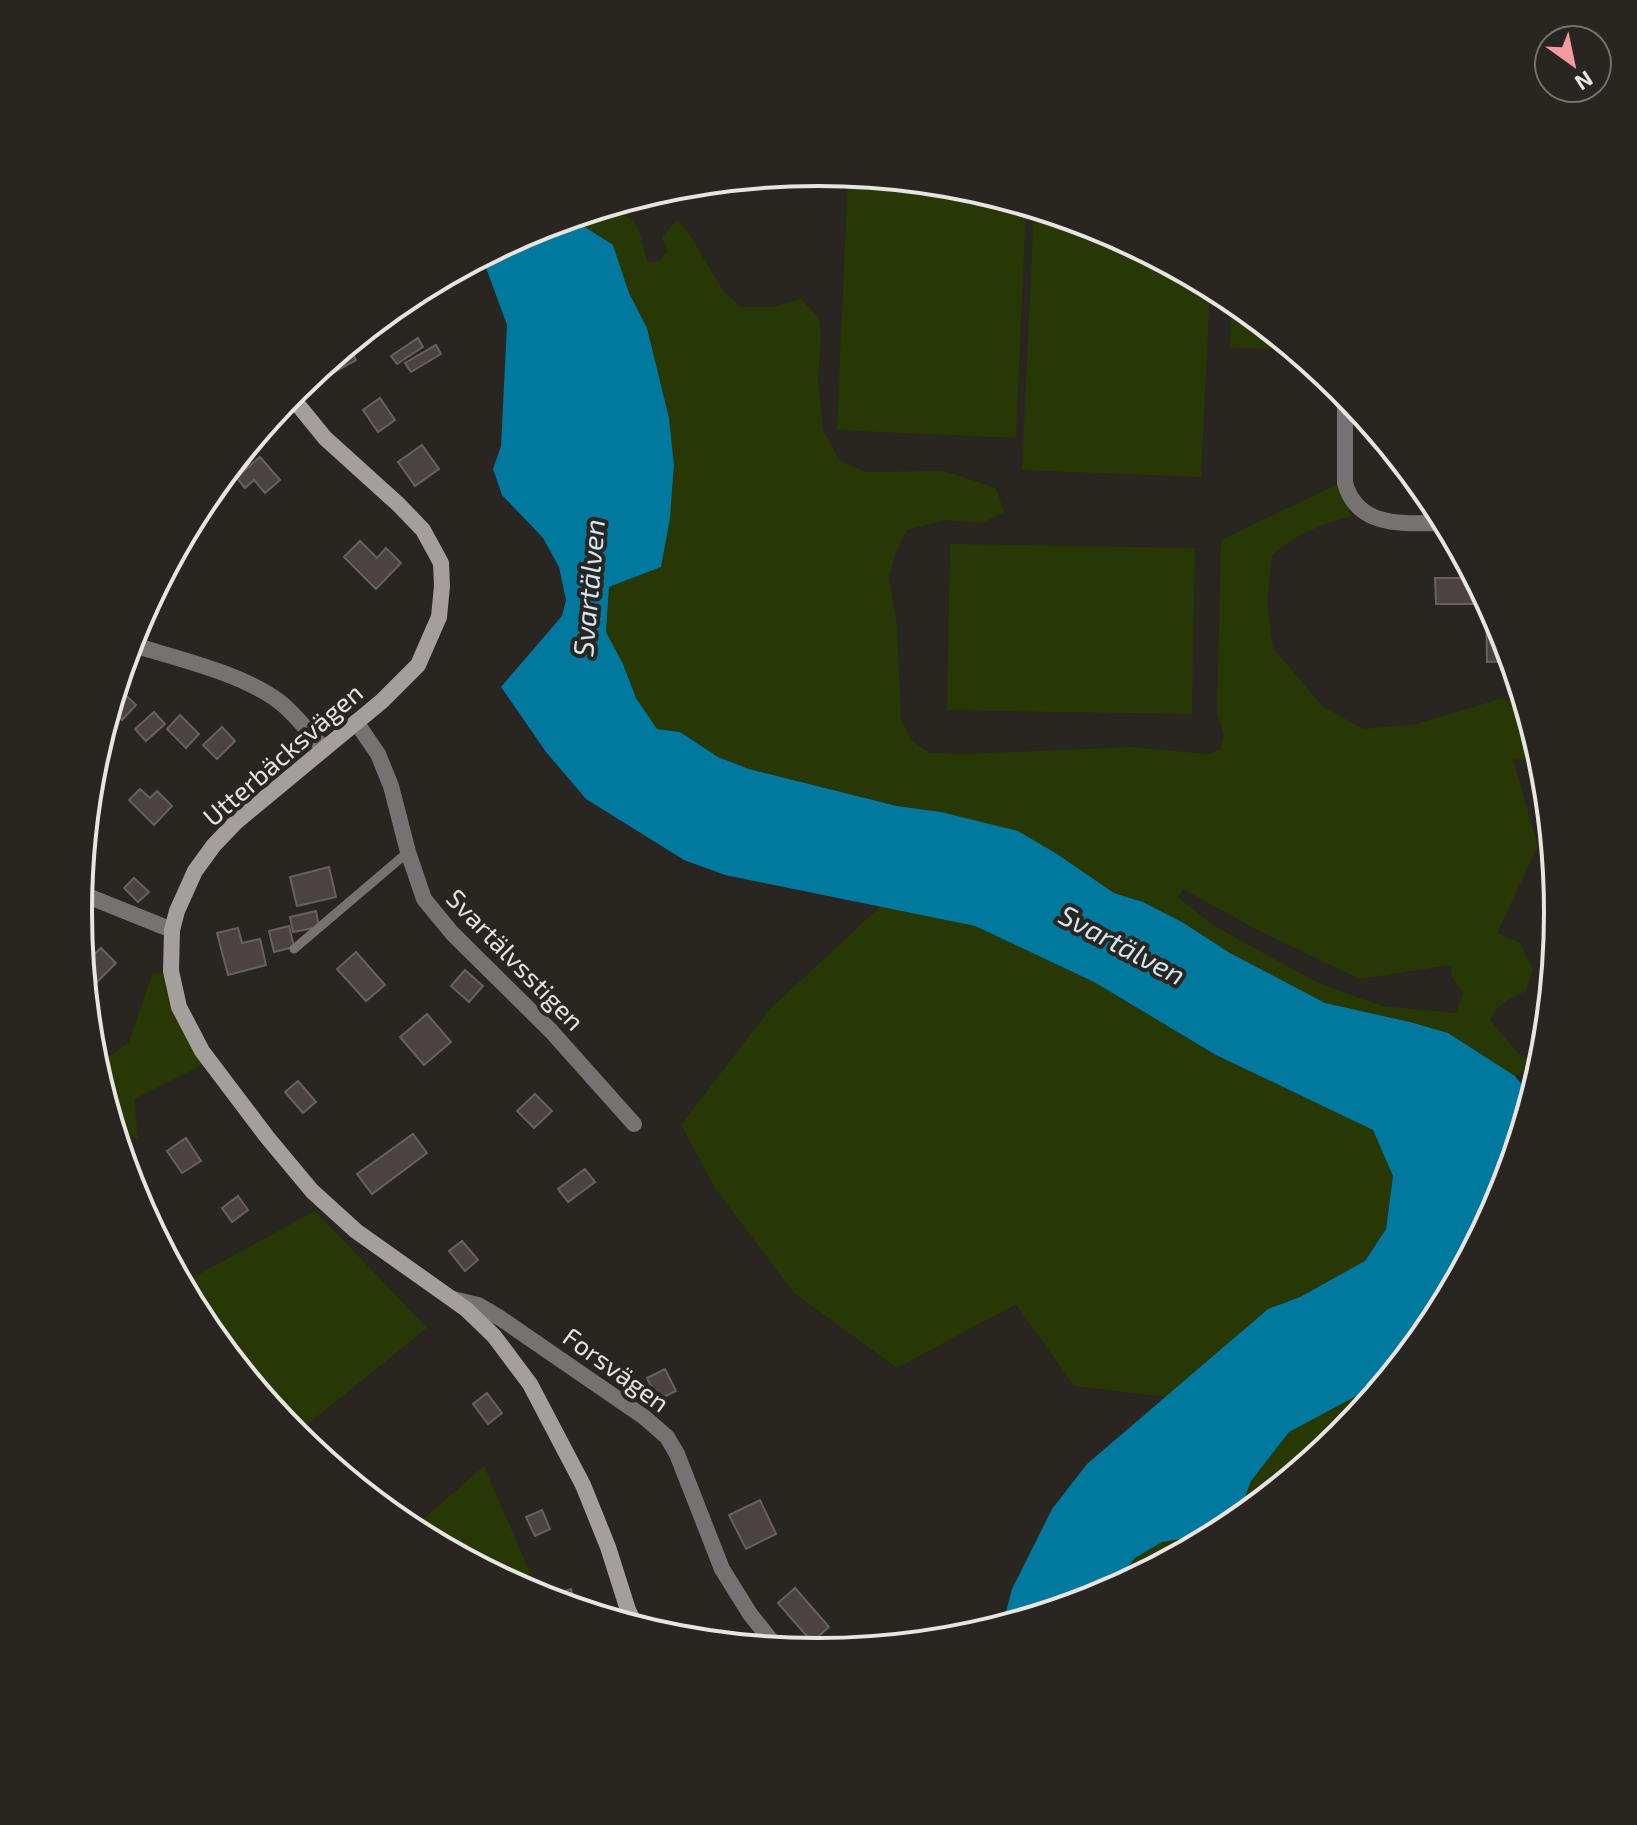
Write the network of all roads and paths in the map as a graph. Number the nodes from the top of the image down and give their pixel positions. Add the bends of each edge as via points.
1 (299, 406) edge
2 (1345, 412) edge
3 (1432, 523) edge
4 (142, 648) edge
5 (356, 722) junction
6 (324, 749) junction
7 (408, 852) junction
8 (93, 898) edge
9 (172, 930) junction
10 (294, 949) dead end
11 (634, 1124) dead end
12 (451, 1298) junction
13 (631, 1614) edge
14 (768, 1637) edge

1 - 5 street, Utterbäcksvägen via 325,438 423,530 441,563 439,617 418,665
2 - 3 street via 1349,497 1375,519
4 - 6 street via 257,686 282,704
5 - 6 street, Utterbäcksvägen
5 - 7 street, Svartälvsstigen via 391,786
6 - 9 street, Utterbäcksvägen via 214,845 195,871
7 - 10 lane
7 - 11 street, Svartälvsstigen via 424,899 452,933 551,1031
8 - 9 street
9 - 12 street, Utterbäcksvägen via 171,971 179,1007 202,1051 267,1137 312,1191 356,1231
12 - 13 street, Utterbäcksvägen via 494,1336 530,1384 583,1485
12 - 14 street, Forsvägen via 500,1318 667,1437 722,1569

